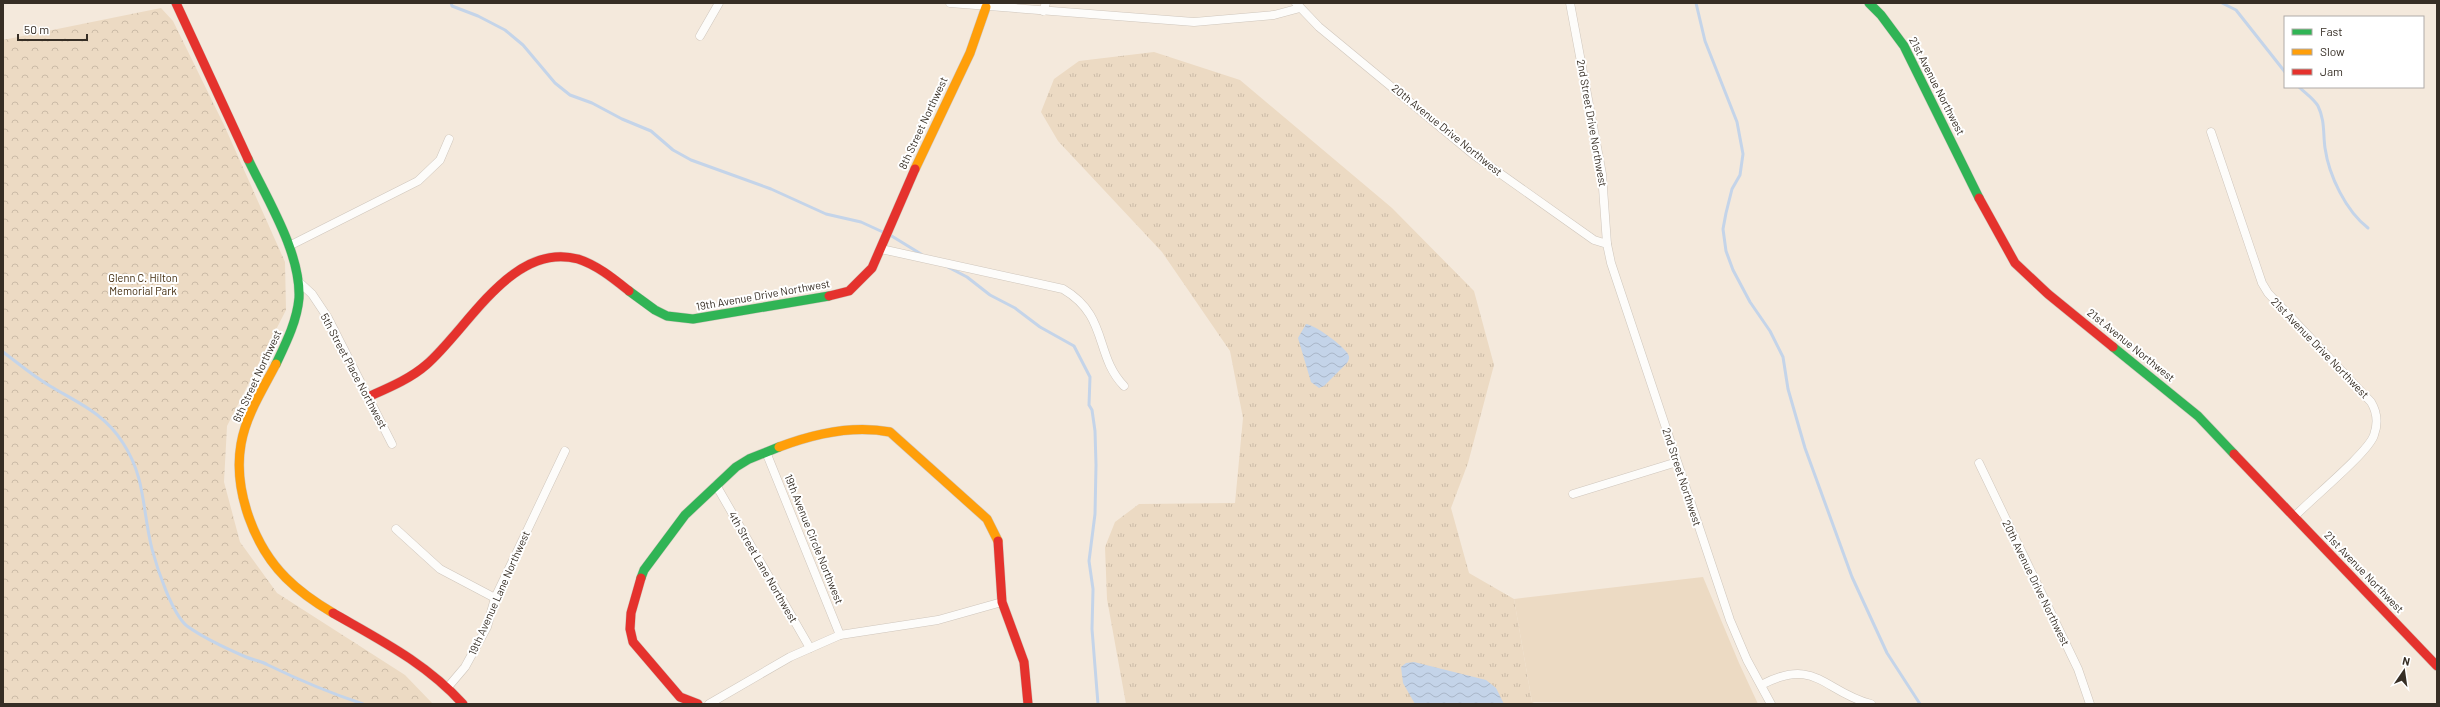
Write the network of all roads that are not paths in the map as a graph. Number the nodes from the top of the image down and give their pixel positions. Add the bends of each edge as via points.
1 (176, 3) edge
2 (719, 3) edge
3 (950, 3) edge
4 (1046, 3) edge
5 (1570, 3) edge
6 (1868, 3) edge
7 (1298, 6) edge
8 (986, 7) junction
9 (1043, 11) junction
10 (700, 36) dead end
11 (2211, 132) dead end
12 (449, 139) dead end
13 (1607, 244) junction
14 (289, 246) junction
15 (881, 249) junction
16 (299, 282) junction
17 (1124, 386) dead end
18 (368, 397) junction
19 (392, 444) dead end
20 (565, 451) dead end
21 (766, 452) junction
22 (1677, 462) junction
23 (1979, 463) dead end
24 (716, 486) junction
25 (1574, 494) dead end
26 (2294, 517) junction
27 (396, 529) dead end
28 (495, 598) junction
29 (1002, 602) junction
30 (840, 635) junction
31 (810, 648) junction
32 (2437, 666) edge
33 (1761, 685) junction
34 (448, 687) junction
35 (463, 704) edge
36 (698, 704) edge
37 (709, 704) edge
38 (1028, 704) edge
39 (1771, 704) edge
40 (1871, 704) edge
41 (2090, 704) edge

1 - 14 street, 6th Street Northwest
2 - 10 street
3 - 8 street
4 - 9 street
5 - 13 street, 2nd Street Drive Northwest via 1602,174
6 - 26 street, 21st Avenue Northwest via 1881,15 1904,46 1992,225 2015,263 2048,294 2181,401
7 - 9 street via 1274,15 1194,22
7 - 13 street, 20th Avenue Drive Northwest via 1319,27 1474,155 1594,240
8 - 9 street
8 - 15 street, 8th Street Northwest via 970,53 901,199
11 - 26 street, 21st Avenue Drive Northwest via 2262,283 2268,293 2371,402 2377,418 2372,440
12 - 14 street via 440,160 418,180
13 - 22 street, 2nd Street Northwest via 1611,263
14 - 16 street, 6th Street Northwest
15 - 17 street via 1063,289 1080,301 1096,324 1110,366 1115,377
15 - 18 street, 19th Avenue Drive Northwest via 866,276 849,291 819,299 693,320 667,316 587,263 569,258 543,259 514,272 427,364
16 - 18 street, 5th Street Place Northwest via 312,294 328,318
16 - 34 street, 6th Street Northwest via 299,301 294,326 253,410 240,446 240,480 250,521 270,561 303,595 406,654
18 - 19 street, 5th Street Place Northwest
20 - 28 street, 19th Avenue Lane Northwest
21 - 24 street via 736,467
21 - 29 street via 814,436 870,428 890,432 993,528 999,551
21 - 30 street, 19th Avenue Circle Northwest
22 - 25 street
22 - 33 street, 2nd Street Northwest via 1730,620
23 - 41 street, 20th Avenue Drive Northwest via 2078,669
24 - 31 street, 4th Street Lane Northwest
24 - 36 street via 685,515 644,570 631,613 632,642 680,697
26 - 32 street, 21st Avenue Northwest
27 - 28 street via 440,569
28 - 34 street, 19th Avenue Lane Northwest via 487,627 472,656
29 - 30 street via 938,620
29 - 38 street via 1024,662
30 - 31 street
31 - 37 street
33 - 39 street, 2nd Street Northwest
33 - 40 street via 1783,675 1803,674 1824,680
34 - 35 street, 6th Street Northwest

